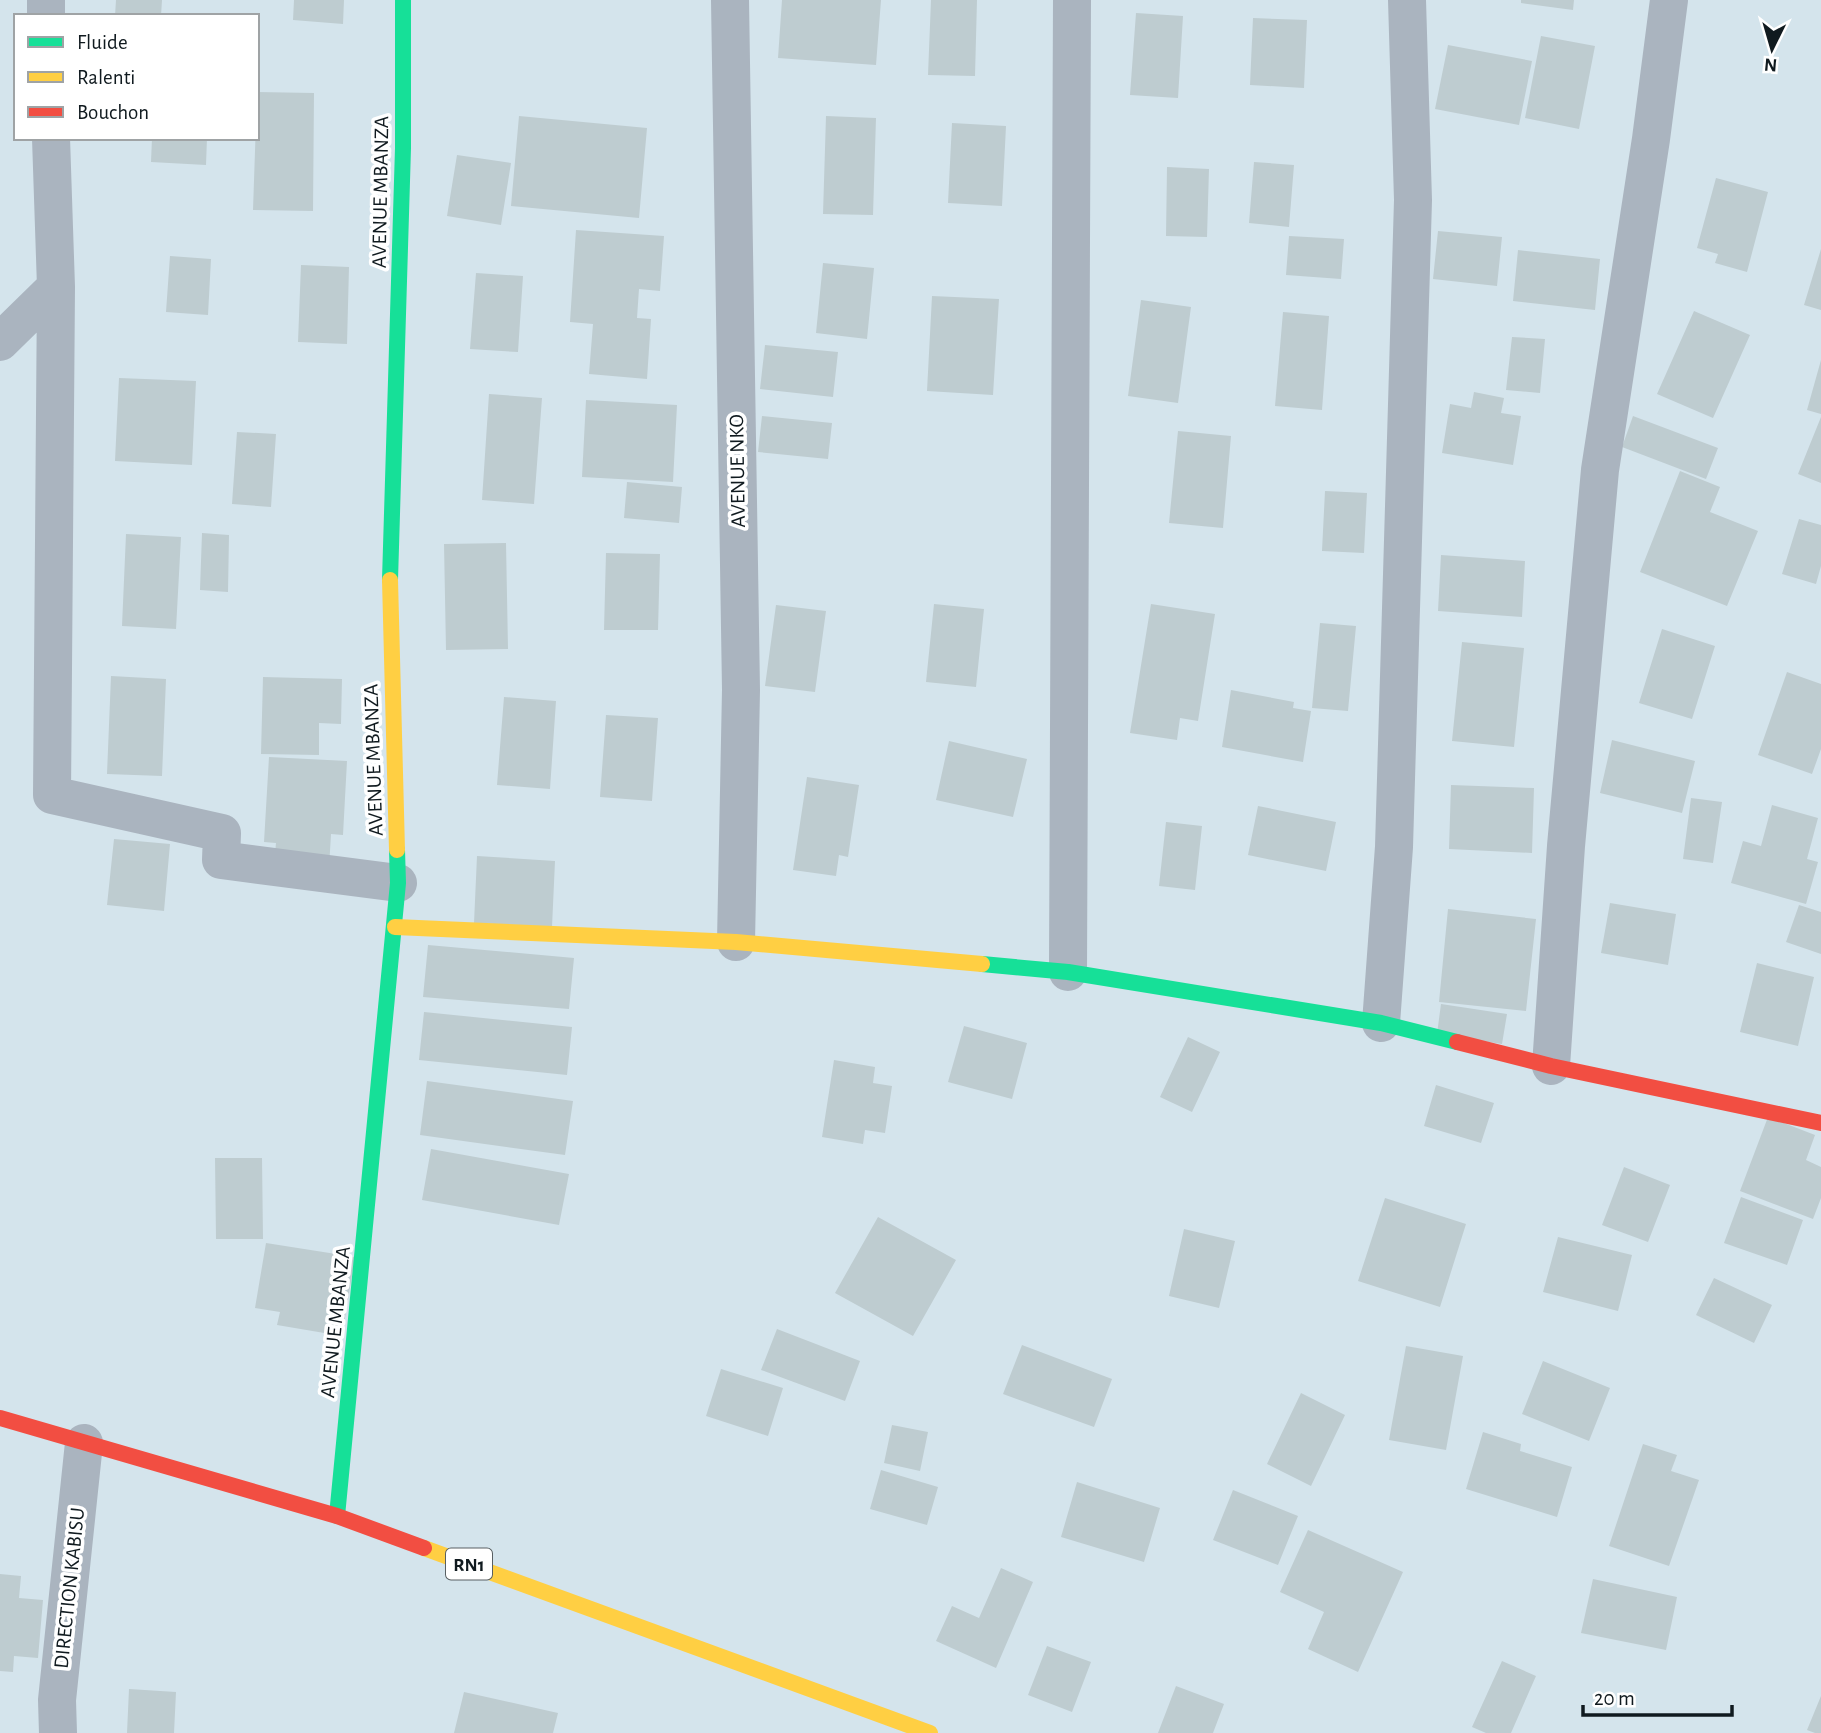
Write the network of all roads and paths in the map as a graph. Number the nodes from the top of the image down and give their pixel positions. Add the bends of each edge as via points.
1 (403, 0) edge
2 (730, 0) edge
3 (1072, 0) edge
4 (1407, 0) edge
5 (1669, 0) edge
6 (51, 140) edge
7 (56, 287) junction
8 (0, 342) edge
9 (398, 883) junction
10 (395, 928) junction
11 (736, 942) junction
12 (1068, 972) junction
13 (1381, 1023) junction
14 (1551, 1066) junction
15 (1821, 1123) edge
16 (0, 1418) edge
17 (84, 1443) junction
18 (337, 1516) junction
19 (58, 1733) edge
20 (930, 1733) edge

1 - 9 main road, AVENUE MBANZA via 404,148 390,580
2 - 11 street, AVENUE NKO via 741,690
3 - 12 street
4 - 13 street via 1413,214 1394,847
5 - 14 street via 1600,470
6 - 7 street
7 - 8 street
7 - 9 street via 52,796 222,833 221,860
9 - 10 main road, AVENUE MBANZA
10 - 11 main road
10 - 18 main road, AVENUE MBANZA
11 - 12 main road
12 - 13 main road
13 - 14 main road
14 - 15 main road
16 - 17 main road, RN1
17 - 18 main road, RN1
17 - 19 street, DIRECTION KABISU via 57,1700
18 - 20 main road, RN1

